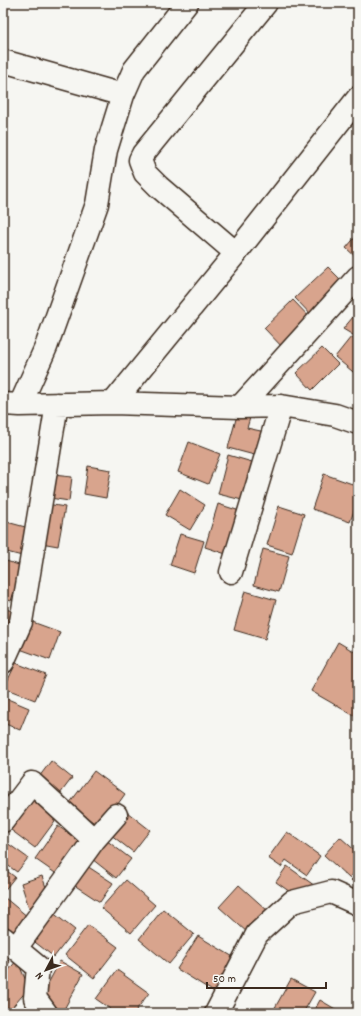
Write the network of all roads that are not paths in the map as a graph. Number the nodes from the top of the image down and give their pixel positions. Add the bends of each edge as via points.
1 (187, 3) edge
2 (266, 3) edge
3 (3, 61) edge
4 (124, 95) junction
5 (358, 98) edge
6 (236, 253) junction
7 (358, 277) edge
8 (113, 403) junction
9 (12, 404) edge
10 (57, 404) junction
11 (281, 406) junction
12 (240, 407) junction
13 (358, 423) edge
14 (231, 572) dead end
15 (3, 662) edge
16 (116, 815) dead end
17 (3, 821) edge
18 (94, 840) junction
19 (358, 904) edge
20 (9, 943) edge
21 (219, 1012) edge
22 (46, 1013) edge

1 - 4 street via 134,70
2 - 6 street via 182,104 140,160 145,173 159,187
3 - 4 street
4 - 9 street via 106,150 97,204 46,347
5 - 6 street
6 - 8 street
7 - 12 street
8 - 10 street
8 - 12 street
9 - 10 street
10 - 15 street via 21,622
11 - 12 street
11 - 13 street via 335,415
11 - 14 street
16 - 18 street
17 - 18 street via 32,783
18 - 20 street
19 - 21 street via 330,892 292,902 257,934
20 - 22 street via 38,967 35,998

